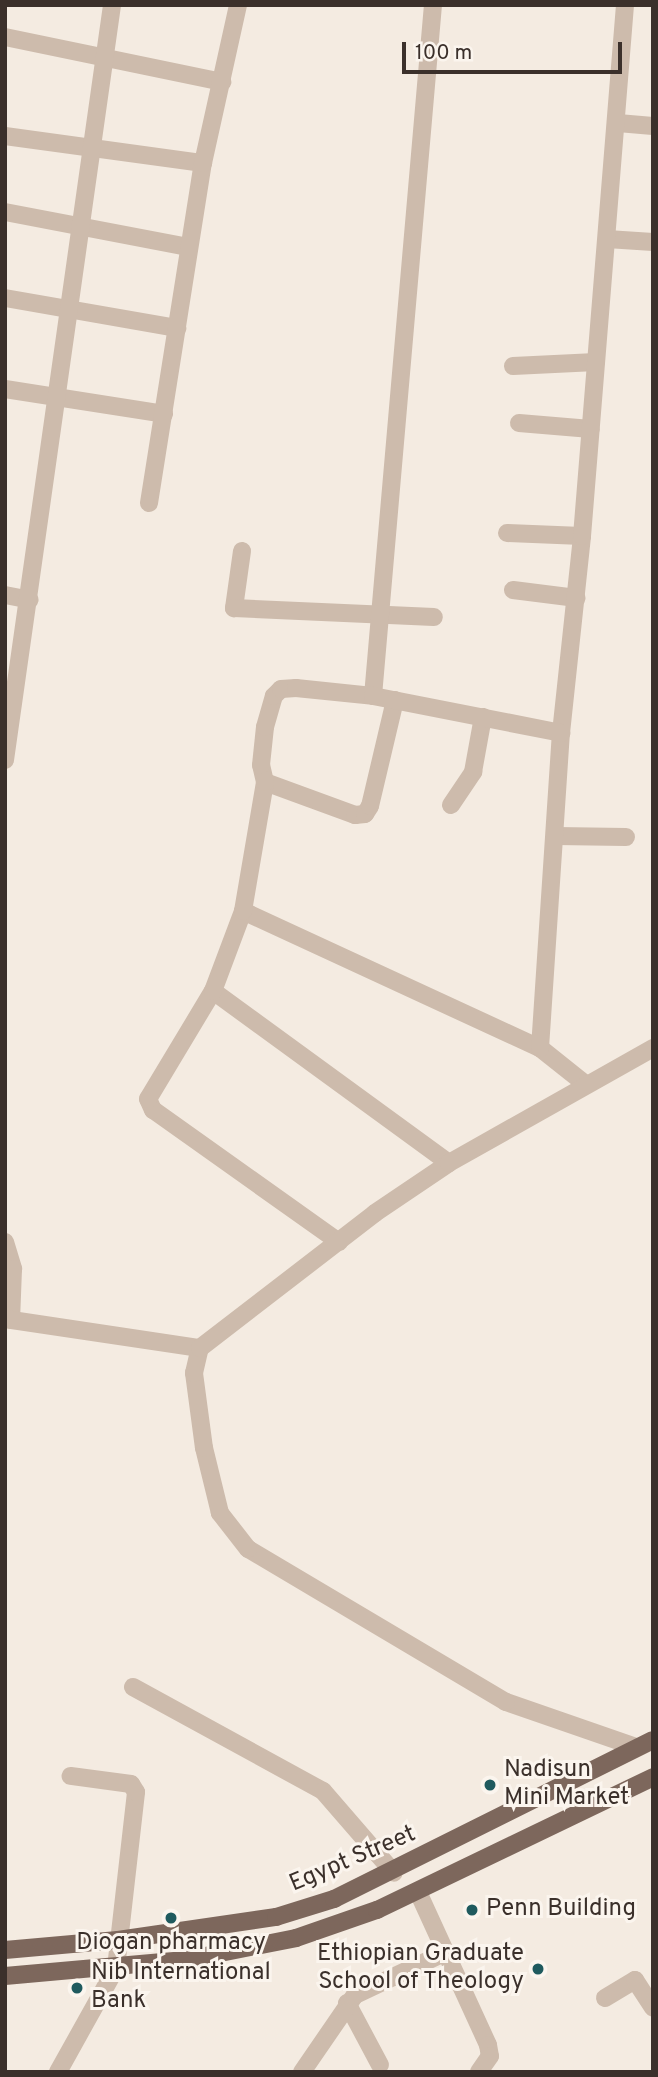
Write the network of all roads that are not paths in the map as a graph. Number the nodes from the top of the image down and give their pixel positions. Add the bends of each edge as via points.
1 (112, 5) edge
2 (238, 5) edge
3 (433, 5) edge
4 (625, 5) edge
5 (5, 37) edge
6 (102, 56) junction
7 (222, 82) junction
8 (618, 123) junction
9 (653, 125) edge
10 (5, 136) edge
11 (89, 147) junction
12 (203, 163) junction
13 (5, 212) edge
14 (78, 225) junction
15 (607, 239) junction
16 (653, 242) edge
17 (190, 247) junction
18 (5, 298) edge
19 (66, 308) junction
20 (177, 328) junction
21 (596, 362) junction
22 (513, 366) dead end
23 (5, 388) edge
24 (54, 395) junction
25 (164, 414) junction
26 (519, 423) dead end
27 (591, 429) junction
28 (149, 503) dead end
29 (507, 533) dead end
30 (582, 536) junction
31 (242, 551) dead end
32 (513, 590) dead end
33 (5, 595) edge
34 (576, 598) junction
35 (30, 600) junction
36 (379, 617) junction
37 (435, 617) dead end
38 (373, 696) junction
39 (395, 700) junction
40 (483, 717) junction
41 (561, 733) junction
42 (5, 760) edge
43 (265, 782) junction
44 (451, 806) dead end
45 (556, 836) junction
46 (626, 837) dead end
47 (243, 911) junction
48 (213, 991) junction
49 (540, 1048) junction
50 (653, 1048) edge
51 (584, 1083) junction
52 (449, 1163) junction
53 (5, 1242) edge
54 (339, 1242) junction
55 (8, 1319) edge
56 (200, 1348) junction
57 (133, 1687) dead end
58 (646, 1741) edge
59 (71, 1776) dead end
60 (653, 1777) edge
61 (394, 1873) junction
62 (418, 1892) junction
63 (118, 1940) junction
64 (5, 1950) edge
65 (444, 1953) junction
66 (116, 1968) junction
67 (5, 1976) edge
68 (605, 1998) dead end
69 (346, 2003) junction
70 (653, 2008) edge
71 (380, 2065) dead end
72 (58, 2072) edge
73 (302, 2072) edge
74 (479, 2072) edge

1 - 6 street
2 - 7 street
3 - 36 street
4 - 8 street
5 - 6 street
6 - 7 street
6 - 11 street
7 - 12 street
8 - 9 street
8 - 15 street
10 - 11 street
11 - 12 street
11 - 14 street
12 - 17 street
13 - 14 street
14 - 17 street
14 - 19 street
15 - 16 street
15 - 21 street
17 - 20 street
18 - 19 street
19 - 20 street
19 - 24 street
20 - 25 street
21 - 22 street
21 - 27 street
23 - 24 street
24 - 25 street
24 - 35 street
25 - 28 street
26 - 27 street
27 - 30 street
29 - 30 street
30 - 34 street
31 - 36 street via 234,608
32 - 34 street
33 - 35 street
34 - 41 street
35 - 42 street
36 - 37 street
36 - 38 street
38 - 39 street
38 - 43 street via 281,689 265,727 261,765
39 - 40 street
39 - 43 street via 365,814 355,815
40 - 41 street
40 - 44 street via 473,772
41 - 45 street
43 - 47 street
45 - 46 street
45 - 49 street
47 - 48 street
47 - 49 street
48 - 52 street
48 - 54 street via 151,1087 148,1099 153,1110
49 - 51 street
50 - 51 street
51 - 52 street
52 - 54 street
53 - 55 street via 13,1269
54 - 56 street
55 - 56 street
56 - 58 street via 194,1373 204,1448 220,1513 248,1549 506,1702
57 - 61 street via 323,1791
58 - 61 main road, Egypt Street
59 - 63 street via 131,1784 136,1792
60 - 62 main road, Egypt Street
61 - 63 main road, Egypt Street via 276,1917
62 - 65 street
62 - 66 main road, Egypt Street via 296,1938
63 - 64 main road, Egypt Street
63 - 66 street
65 - 69 street
65 - 74 street via 488,2045 490,2056
66 - 67 main road, Egypt Street
66 - 72 street
68 - 70 street via 635,1980
69 - 71 street
69 - 73 street

